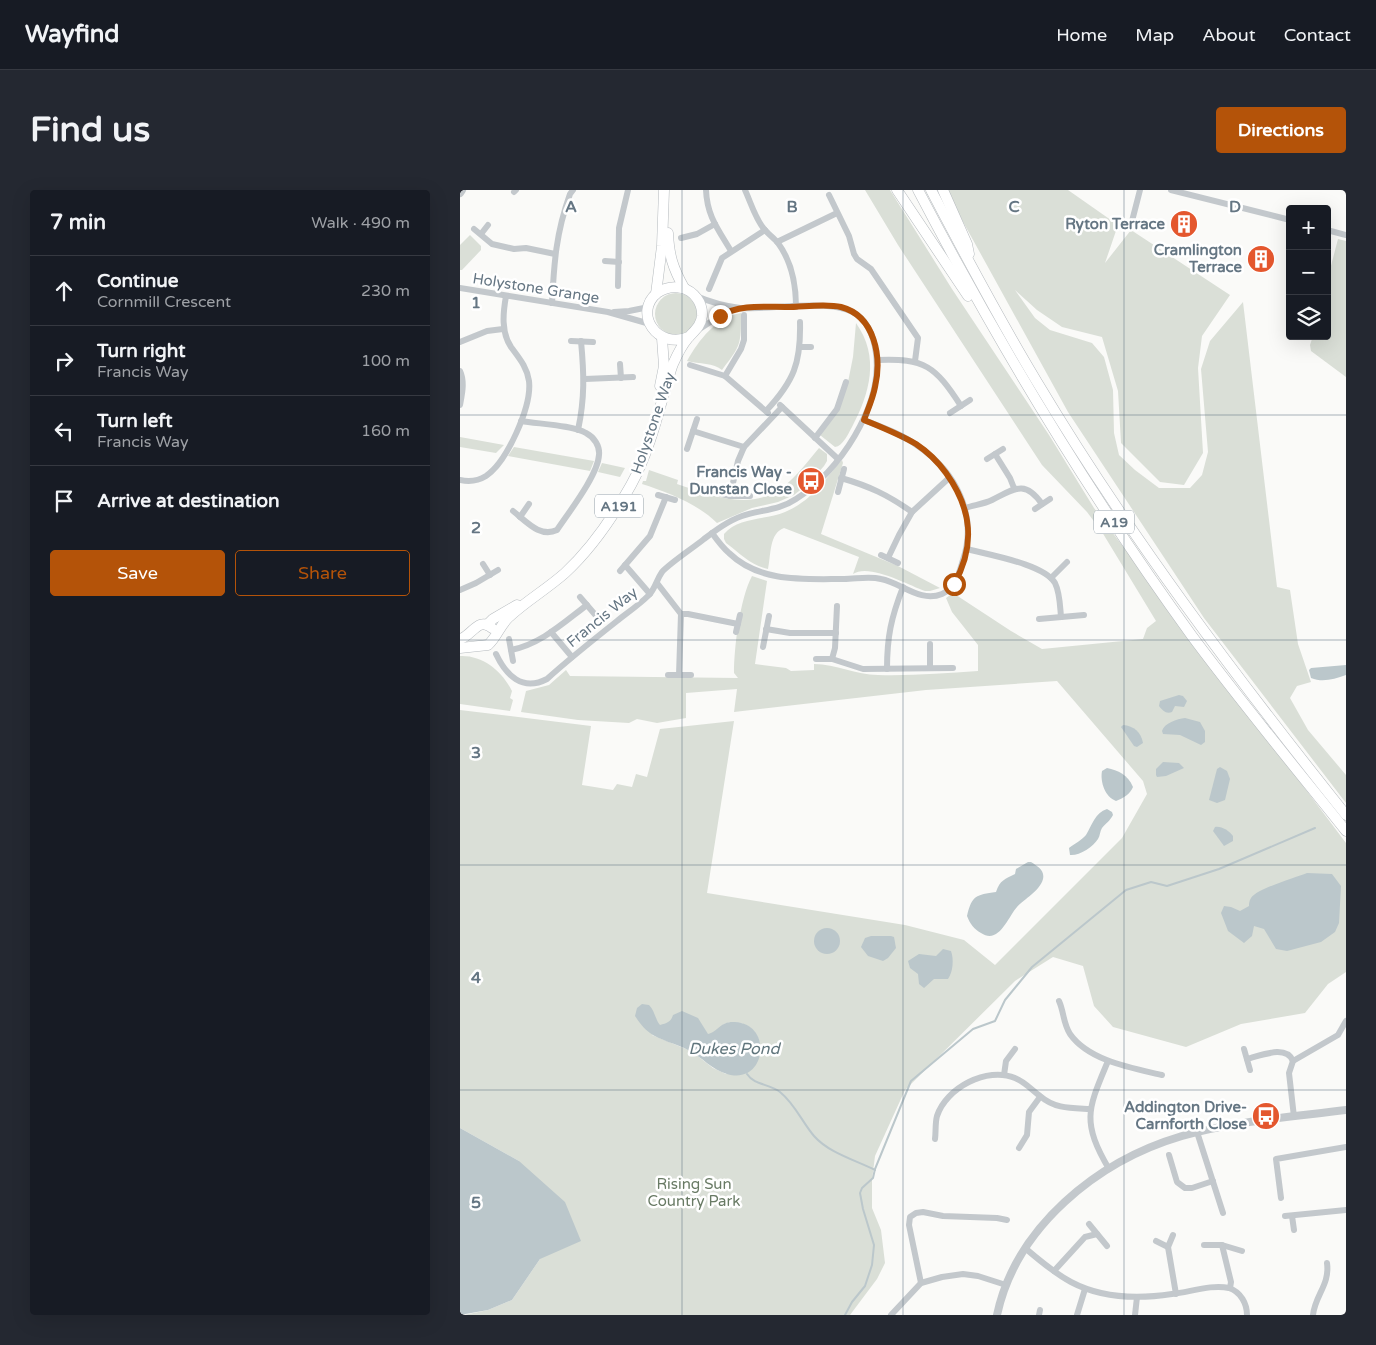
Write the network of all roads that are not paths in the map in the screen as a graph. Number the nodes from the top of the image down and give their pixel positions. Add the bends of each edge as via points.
1 (573, 190) edge
2 (628, 190) edge
3 (664, 190) edge
4 (670, 190) edge
5 (706, 190) edge
6 (746, 190) edge
7 (752, 190) edge
8 (897, 190) edge
9 (918, 190) edge
10 (931, 190) edge
11 (943, 190) edge
12 (1140, 190) edge
13 (1171, 190) edge
14 (828, 194) dead end
15 (750, 202) junction
16 (837, 213) junction
17 (1286, 219) edge
18 (715, 224) junction
19 (488, 225) dead end
20 (1131, 225) dead end
21 (474, 228) dead end
22 (765, 230) junction
23 (1331, 231) edge
24 (481, 234) junction
25 (1346, 235) edge
26 (681, 238) dead end
27 (777, 242) junction
28 (731, 251) junction
29 (555, 254) junction
30 (605, 261) dead end
31 (619, 262) junction
32 (972, 269) junction
33 (618, 286) dead end
34 (460, 288) edge
35 (684, 288) junction
36 (709, 289) dead end
37 (656, 294) junction
38 (506, 296) junction
39 (695, 296) junction
40 (552, 303) junction
41 (649, 307) junction
42 (796, 307) junction
43 (740, 308) junction
44 (608, 312) junction
45 (744, 315) dead end
46 (800, 322) dead end
47 (989, 322) junction
48 (650, 324) junction
49 (503, 329) junction
50 (692, 334) junction
51 (662, 338) junction
52 (571, 340) dead end
53 (581, 341) junction
54 (460, 342) edge
55 (593, 342) dead end
56 (800, 347) junction
57 (812, 347) dead end
58 (877, 360) junction
59 (915, 361) junction
60 (620, 364) dead end
61 (690, 365) dead end
62 (460, 371) edge
63 (724, 376) junction
64 (633, 377) dead end
65 (621, 378) junction
66 (585, 379) junction
67 (846, 382) dead end
68 (970, 400) dead end
69 (775, 401) junction
70 (460, 406) edge
71 (961, 406) junction
72 (782, 407) junction
73 (766, 411) junction
74 (950, 413) dead end
75 (772, 417) junction
76 (697, 419) dead end
77 (864, 420) junction
78 (521, 421) junction
79 (578, 430) junction
80 (693, 431) junction
81 (815, 438) junction
82 (744, 447) junction
83 (687, 449) dead end
84 (1003, 449) dead end
85 (995, 454) junction
86 (838, 459) junction
87 (987, 459) dead end
88 (844, 469) dead end
89 (841, 478) junction
90 (949, 478) junction
91 (460, 480) edge
92 (1014, 488) junction
93 (838, 492) dead end
94 (721, 494) dead end
95 (658, 495) dead end
96 (730, 496) junction
97 (750, 496) dead end
98 (666, 497) junction
99 (1050, 499) dead end
100 (675, 500) dead end
101 (529, 504) dead end
102 (1042, 504) junction
103 (965, 508) junction
104 (1035, 509) dead end
105 (513, 511) dead end
106 (912, 512) junction
107 (520, 517) junction
108 (712, 533) junction
109 (967, 549) junction
110 (882, 555) dead end
111 (888, 558) junction
112 (898, 562) dead end
113 (1067, 562) dead end
114 (483, 564) dead end
115 (625, 565) junction
116 (498, 570) dead end
117 (620, 571) dead end
118 (490, 575) junction
119 (1051, 578) junction
120 (657, 583) junction
121 (903, 587) junction
122 (460, 590) edge
123 (650, 594) junction
124 (580, 597) dead end
125 (587, 605) junction
126 (837, 606) dead end
127 (681, 614) junction
128 (740, 615) dead end
129 (1084, 615) dead end
130 (769, 616) dead end
131 (1061, 617) junction
132 (598, 618) dead end
133 (1039, 619) dead end
134 (738, 624) junction
135 (487, 625) junction
136 (766, 629) junction
137 (472, 632) junction
138 (551, 632) junction
139 (736, 632) dead end
140 (836, 633) junction
141 (460, 639) edge
142 (509, 639) dead end
143 (487, 643) junction
144 (930, 644) dead end
145 (762, 647) dead end
146 (460, 648) edge
147 (511, 650) junction
148 (496, 654) junction
149 (572, 657) junction
150 (816, 659) dead end
151 (832, 659) junction
152 (513, 661) dead end
153 (930, 668) junction
154 (953, 668) dead end
155 (887, 670) junction
156 (668, 675) dead end
157 (679, 675) junction
158 (691, 675) dead end
159 (1346, 815) edge
160 (1346, 831) edge
161 (1059, 1001) dead end
162 (1346, 1021) edge
163 (1015, 1049) dead end
164 (1244, 1049) dead end
165 (1247, 1059) junction
166 (1108, 1061) junction
167 (1293, 1061) junction
168 (1250, 1070) dead end
169 (1004, 1075) junction
170 (1162, 1075) dead end
171 (1040, 1097) junction
172 (1090, 1109) junction
173 (1346, 1110) edge
174 (1294, 1117) junction
175 (1197, 1132) junction
176 (935, 1139) dead end
177 (1019, 1148) dead end
178 (1346, 1148) edge
179 (1169, 1155) dead end
180 (1109, 1169) junction
181 (1213, 1181) junction
182 (1281, 1198) dead end
183 (1213, 1209) dead end
184 (1346, 1210) edge
185 (1007, 1220) dead end
186 (1089, 1224) dead end
187 (1294, 1230) dead end
188 (1097, 1234) junction
189 (1173, 1235) dead end
190 (1156, 1242) dead end
191 (1204, 1245) dead end
192 (1222, 1245) junction
193 (1107, 1246) dead end
194 (1168, 1247) junction
195 (1025, 1248) junction
196 (1242, 1252) dead end
197 (1326, 1263) dead end
198 (1054, 1271) junction
199 (921, 1283) junction
200 (1006, 1285) junction
201 (1230, 1288) junction
202 (1085, 1289) junction
203 (1176, 1294) junction
204 (1137, 1297) junction
205 (891, 1315) edge
206 (997, 1315) edge
207 (1077, 1315) edge
208 (1135, 1315) edge
209 (1247, 1315) edge
210 (1313, 1315) edge

1 - 29 street via 559,226
2 - 31 street via 619,228
3 - 37 main road
4 - 35 main road via 670,258
5 - 18 street via 707,208
6 - 15 street
7 - 15 street
8 - 47 main road via 942,260
9 - 47 main road, A19
10 - 32 main road, A19
11 - 32 main road via 967,244
12 - 20 street
13 - 17 street
14 - 16 street
15 - 22 street
16 - 27 street
16 - 59 street via 857,259 871,269 918,338
18 - 26 street
18 - 28 street
19 - 24 street
21 - 24 street
22 - 27 street
22 - 28 street
23 - 25 street
24 - 29 street via 492,244
27 - 42 street via 794,278
28 - 36 street via 719,262
29 - 40 street
30 - 31 street
31 - 33 street
32 - 159 main road, A19 via 1038,383 1144,548 1212,644
34 - 38 street, Holystone Grange
35 - 37 main road via 665,288
35 - 39 main road
37 - 41 main road
38 - 40 street, Holystone Grange
38 - 49 street
39 - 43 street, Francis Way
39 - 50 main road, Holystone Way / A191 via 702,308 702,316
40 - 44 street, Holystone Grange
41 - 44 street, Holystone Grange
41 - 48 main road
42 - 43 street, Francis Way
42 - 58 street, Francis Way via 834,306 857,315 872,334
43 - 50 street, Francis Way via 724,313
44 - 48 street, Holystone Grange
45 - 63 street via 741,350
46 - 56 street
47 - 160 main road, A19 via 1037,405 1192,636
48 - 51 main road
49 - 54 street via 487,331
49 - 78 street via 529,378 530,391
50 - 51 main road via 676,341
50 - 143 main road, Holystone Way / A191 via 672,365 650,442 635,477 604,528 566,572 508,618
51 - 135 main road, Holystone Way / A191 via 664,366 658,396 644,446 618,501 583,550 561,571
52 - 53 street
53 - 55 street
53 - 66 street
56 - 57 street
56 - 69 street via 789,383
58 - 59 street
58 - 77 street, Francis Way via 875,387
59 - 71 street via 940,376
60 - 65 street
61 - 63 street
62 - 70 street via 463,387
63 - 73 street
64 - 65 street
65 - 66 street
66 - 79 street via 584,407
67 - 81 street via 836,409
68 - 71 street
69 - 72 street
69 - 73 street
71 - 74 street
72 - 75 street
72 - 81 street
73 - 75 street
75 - 82 street
76 - 80 street
77 - 86 street, Francis Way
77 - 90 street via 916,444 936,461
78 - 79 street
78 - 91 street via 496,466 477,480
79 - 107 street via 594,440 600,454 596,468 557,530 542,533
80 - 82 street
80 - 83 street
81 - 86 street
82 - 96 street
84 - 85 street
85 - 87 street
85 - 92 street
86 - 108 street, Francis Way via 794,501 741,516
88 - 89 street
89 - 93 street
89 - 106 street via 872,487
90 - 103 street
90 - 106 street
92 - 102 street via 1029,490
92 - 103 street via 990,501
94 - 96 street
95 - 98 street
96 - 97 street
98 - 100 street
98 - 115 street via 650,536
99 - 102 street
101 - 107 street
102 - 104 street
103 - 109 street via 969,527
105 - 107 street
106 - 111 street
108 - 120 street, Francis Way via 662,572
108 - 121 street via 729,554 760,573 799,578 874,578
109 - 119 street via 1037,568
109 - 121 street via 950,589 937,595 920,595
110 - 111 street
111 - 112 street
113 - 119 street
114 - 118 street
115 - 117 street
115 - 123 street
116 - 118 street
118 - 122 street
119 - 131 street via 1059,593
120 - 123 street, Francis Way
120 - 127 street
121 - 155 street via 887,643
123 - 149 street, Francis Way
124 - 125 street
125 - 132 street
125 - 138 street
126 - 140 street
127 - 134 street
127 - 157 street
128 - 134 street
129 - 131 street
130 - 136 street
131 - 133 street
134 - 139 street
135 - 137 main road, Holystone Way / A191 via 478,625
135 - 143 main road via 493,630
136 - 140 street via 790,633
136 - 145 street
137 - 141 main road, Holystone Way / A191
137 - 143 main road via 472,638
138 - 147 street via 524,648
138 - 149 street
140 - 151 street
142 - 147 street
143 - 146 main road
143 - 148 street, Francis Way
143 - 148 street, Francis Way
144 - 153 street
147 - 152 street
148 - 149 street, Francis Way via 510,676 526,683 547,679
150 - 151 street
151 - 155 street via 863,670
153 - 154 street
153 - 155 street
156 - 157 street
157 - 158 street
161 - 166 street via 1071,1034 1084,1047
162 - 167 street via 1338,1035
163 - 169 street via 1006,1061
164 - 165 street
165 - 167 street via 1275,1051 1292,1057
165 - 168 street
166 - 170 street
166 - 172 street
167 - 174 street via 1289,1074
169 - 171 street via 1015,1078
169 - 176 street via 986,1076 959,1086 937,1116
171 - 172 street via 1062,1108
171 - 177 street via 1029,1112 1027,1135
172 - 180 street via 1097,1147
173 - 174 street
174 - 175 street
175 - 180 street via 1158,1145
175 - 181 street
178 - 182 street via 1276,1159
179 - 181 street via 1177,1182 1184,1188
180 - 195 street via 1062,1205
181 - 183 street via 1222,1210
184 - 187 street via 1289,1216
185 - 199 street via 923,1212 910,1217
186 - 188 street
188 - 193 street
188 - 198 street via 1085,1237
189 - 194 street
190 - 194 street
191 - 192 street
192 - 196 street
192 - 201 street
194 - 203 street
195 - 198 street
195 - 200 street
197 - 210 street via 1326,1282 1314,1305
198 - 202 street
199 - 200 street via 963,1274
199 - 205 street
200 - 206 street
201 - 203 street via 1214,1287
201 - 209 street via 1244,1301
202 - 204 street
202 - 207 street
203 - 204 street
204 - 208 street

